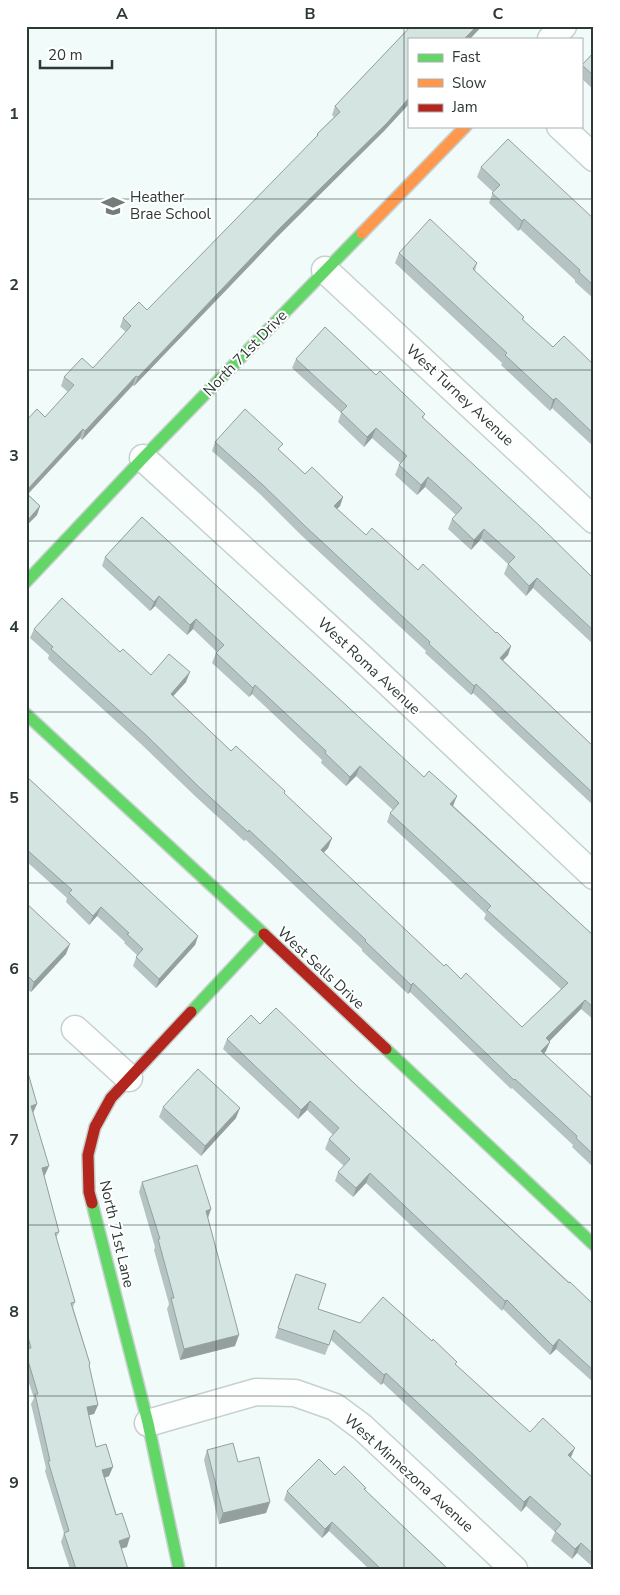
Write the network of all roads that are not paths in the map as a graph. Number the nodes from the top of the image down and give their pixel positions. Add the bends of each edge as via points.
1 (563, 26) edge
2 (552, 38) edge
3 (464, 128) edge
4 (562, 128) edge
5 (594, 158) edge
6 (325, 270) junction
7 (143, 458) junction
8 (594, 520) edge
9 (26, 582) edge
10 (26, 714) edge
11 (594, 876) edge
12 (264, 934) junction
13 (75, 1028) dead end
14 (129, 1078) junction
15 (594, 1246) edge
16 (148, 1423) junction
17 (179, 1569) edge
18 (514, 1569) edge

1 - 2 street
3 - 6 street, North 71st Drive
4 - 5 street
6 - 7 street, North 71st Drive
6 - 8 street, West Turney Avenue
7 - 9 street, North 71st Drive
7 - 11 street, West Roma Avenue
10 - 12 street, West Sells Drive
12 - 14 street, North 71st Lane
12 - 15 street, West Sells Drive
13 - 14 street
14 - 16 street, North 71st Lane via 111,1098 95,1127 88,1155 89,1192
16 - 17 street, North 71st Lane
16 - 18 street, West Minnezona Avenue via 256,1392 295,1392 335,1407 362,1427

